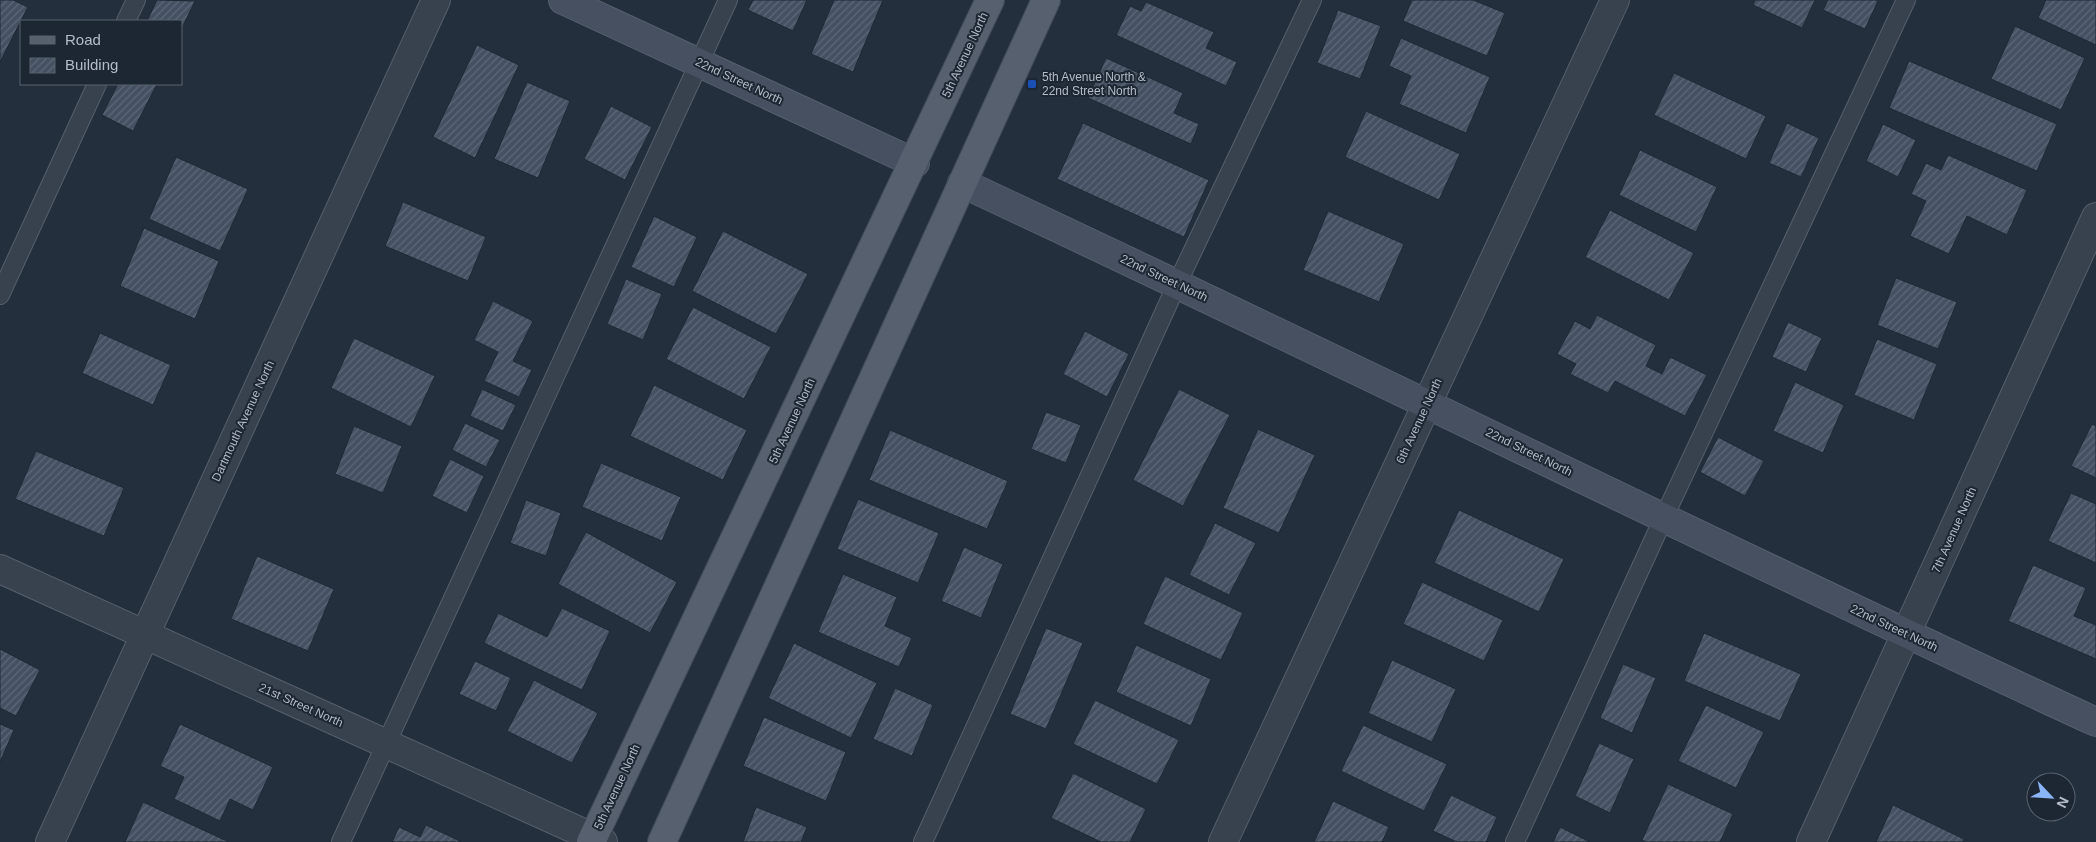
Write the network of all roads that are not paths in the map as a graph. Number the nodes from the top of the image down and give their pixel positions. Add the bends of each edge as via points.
1 (136, 0) edge
2 (436, 0) edge
3 (563, 0) edge
4 (728, 0) edge
5 (990, 0) edge
6 (1046, 0) edge
7 (1312, 0) edge
8 (1615, 0) edge
9 (1906, 0) edge
10 (126, 20) edge
11 (699, 63) junction
12 (97, 85) edge
13 (915, 163) junction
14 (962, 183) junction
15 (2096, 217) edge
16 (1177, 284) junction
17 (0, 295) edge
18 (1427, 403) junction
19 (1664, 517) junction
20 (0, 569) edge
21 (145, 634) junction
22 (1906, 634) junction
23 (2096, 722) edge
24 (386, 744) junction
25 (596, 841) edge
26 (50, 842) edge
27 (341, 842) edge
28 (662, 842) edge
29 (923, 842) edge
30 (1224, 842) edge
31 (1515, 842) edge
32 (1810, 842) edge

1 - 10 lane
2 - 21 street, Dartmouth Avenue North
3 - 11 street, 22nd Street North
4 - 11 lane
5 - 13 main road, 5th Avenue North
6 - 14 main road
7 - 16 lane
8 - 18 street, 6th Avenue North
9 - 19 lane
11 - 13 street, 22nd Street North
11 - 24 lane
12 - 17 lane
13 - 25 main road, 5th Avenue North
14 - 16 street, 22nd Street North
14 - 28 main road
15 - 22 street, 7th Avenue North
16 - 18 street, 22nd Street North
16 - 29 lane
18 - 19 street, 22nd Street North
18 - 30 street, 6th Avenue North
19 - 22 street, 22nd Street North
19 - 31 lane
20 - 21 street, 21st Street North
21 - 24 street, 21st Street North
21 - 26 street, Dartmouth Avenue North
22 - 23 street, 22nd Street North
22 - 32 street, 7th Avenue North
24 - 25 street, 21st Street North
24 - 27 lane

